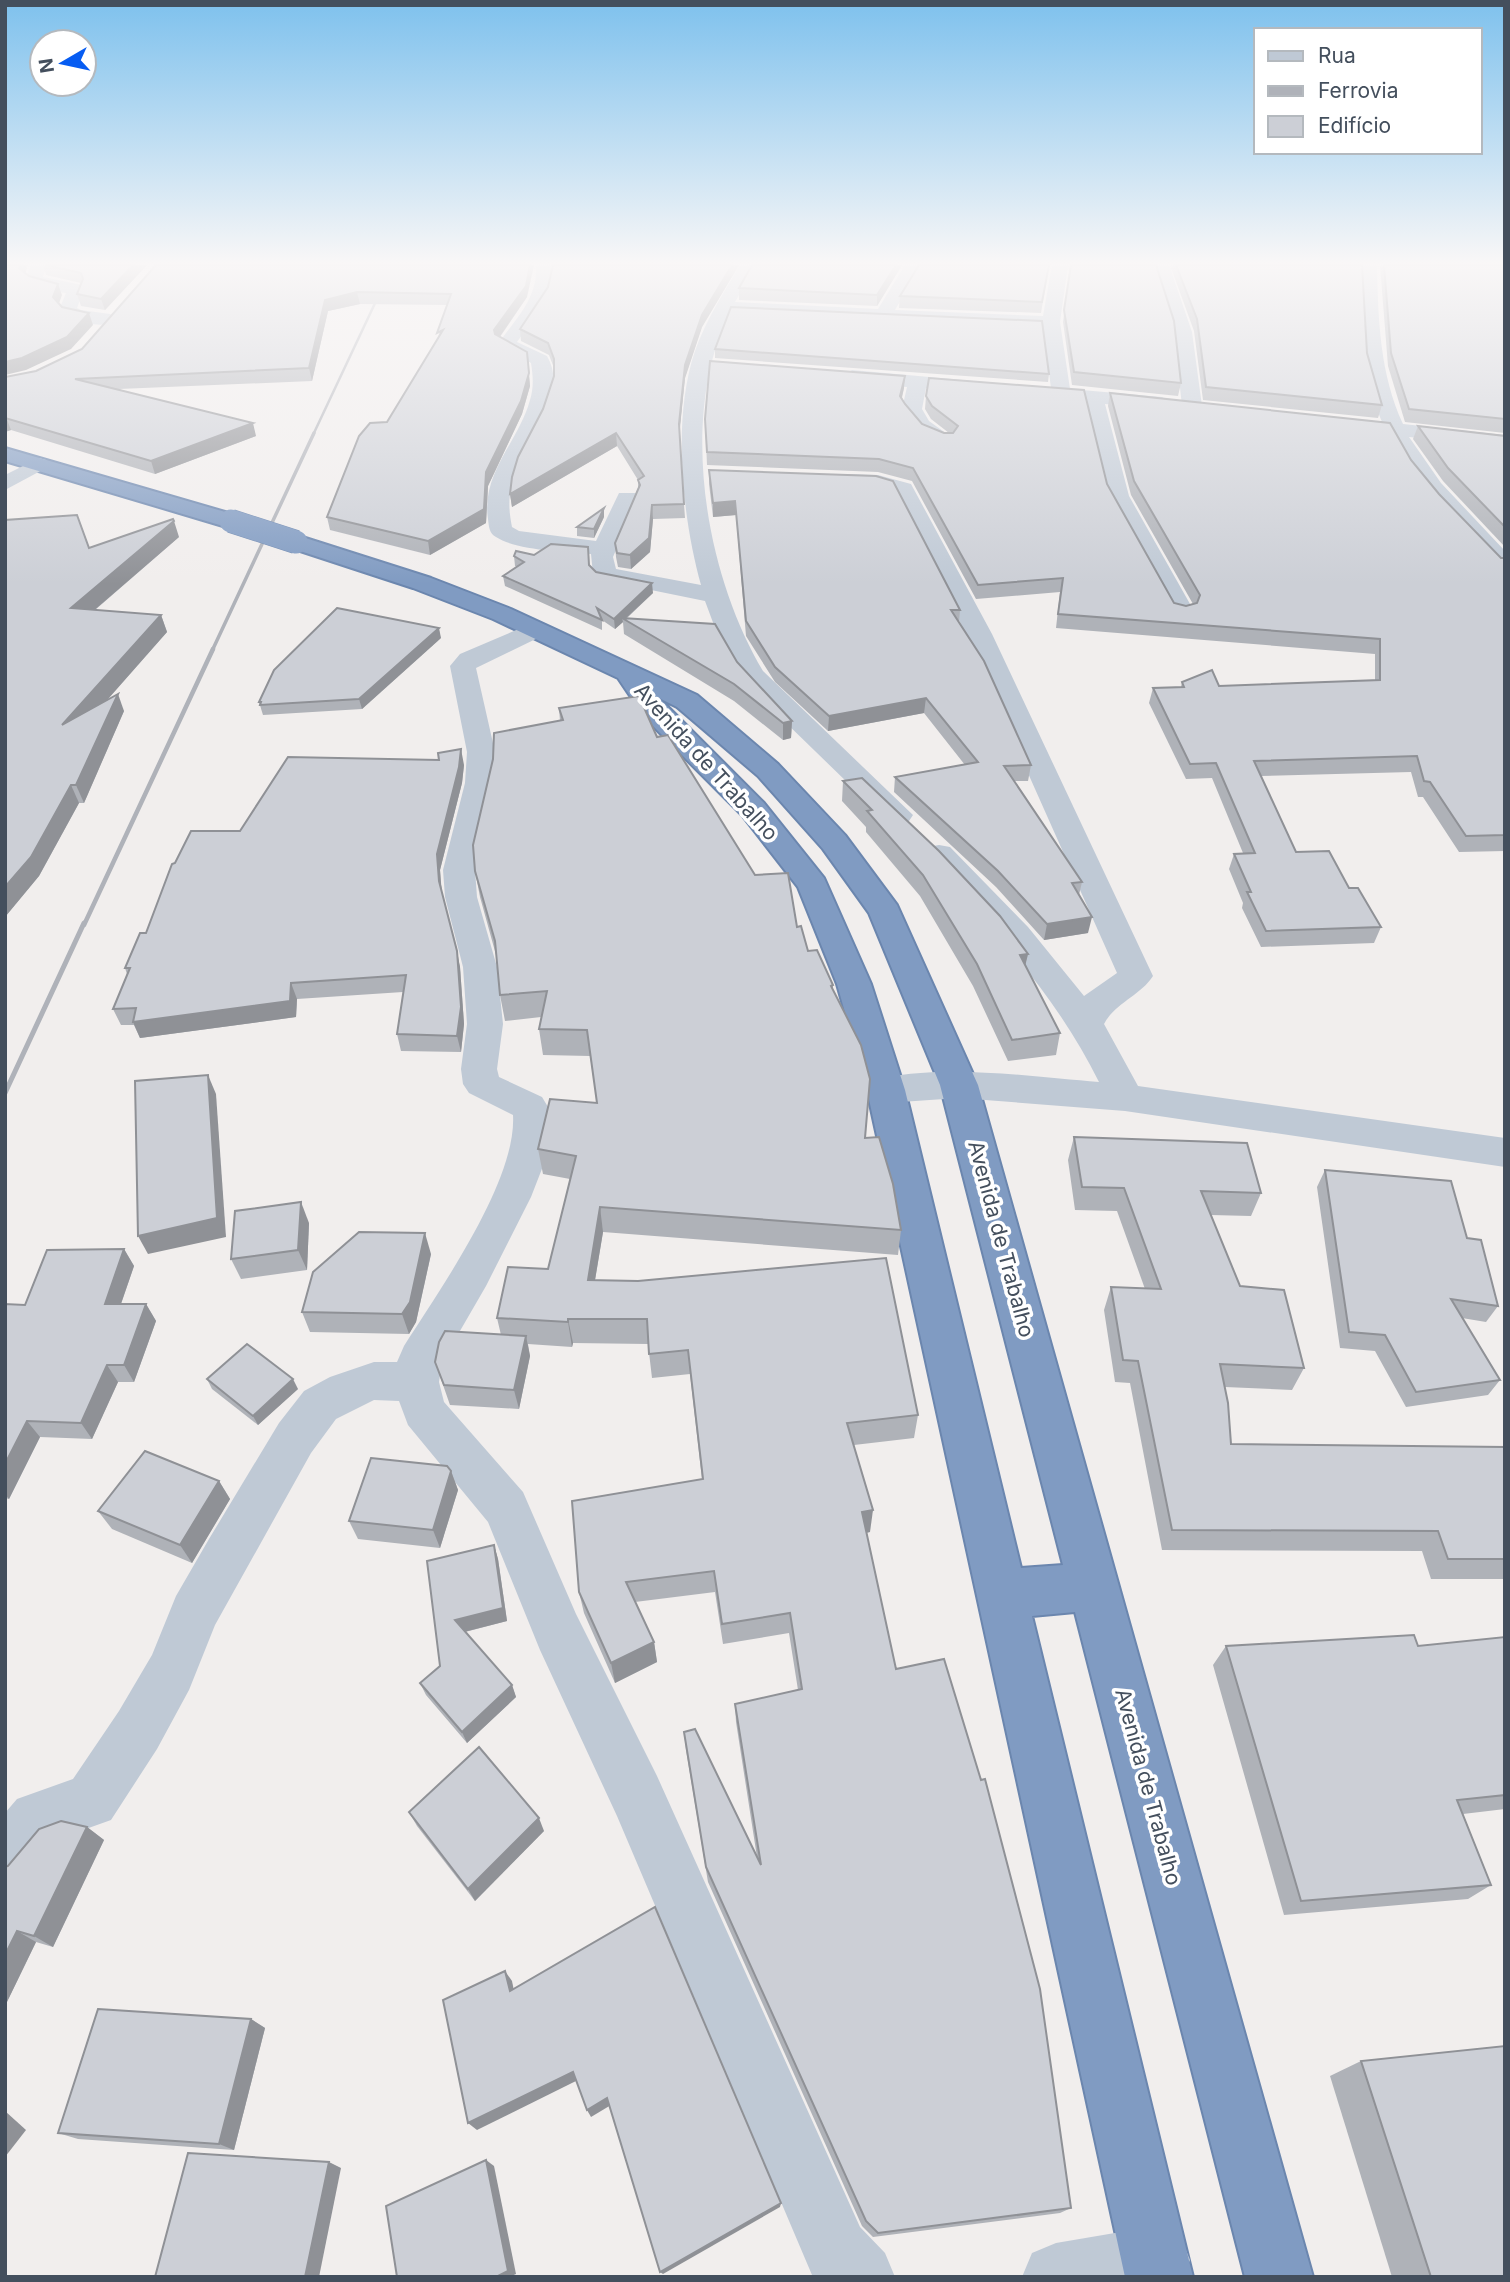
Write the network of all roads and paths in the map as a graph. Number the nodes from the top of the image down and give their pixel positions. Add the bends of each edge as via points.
1 (543, 371) edge
2 (707, 371) edge
3 (1058, 371) edge
4 (1191, 371) edge
5 (1378, 371) edge
6 (838, 375) edge
7 (918, 381) junction
8 (1061, 392) junction
9 (1093, 396) junction
10 (1328, 422) edge
11 (1396, 430) junction
12 (944, 439) edge
13 (1505, 441) edge
14 (5, 454) edge
15 (39, 464) junction
16 (814, 478) edge
17 (5, 484) edge
18 (627, 498) dead end
19 (604, 549) junction
20 (1505, 565) edge
21 (712, 595) junction
22 (1182, 611) edge
23 (535, 630) junction
24 (628, 676) junction
25 (1086, 1024) junction
26 (959, 1085) junction
27 (886, 1090) junction
28 (1125, 1098) junction
29 (1505, 1153) edge
30 (417, 1382) junction
31 (1094, 1586) junction
32 (1003, 1594) junction
33 (5, 1857) edge
34 (1157, 2268) edge
35 (861, 2277) edge
36 (1056, 2277) edge
37 (1279, 2277) edge

1 - 19 street via 534,416 496,495 501,531 514,537
2 - 21 street
3 - 8 street
4 - 9 street via 1199,407
5 - 11 street
6 - 7 street
7 - 8 street
7 - 12 street via 912,409 921,425
8 - 9 street
9 - 22 street via 1118,496
10 - 11 street
11 - 13 street
11 - 20 street via 1412,460
14 - 15 highway
15 - 17 street
15 - 23 highway, bridge via 422,583
16 - 25 street via 878,481 903,489 951,577 1136,976 1097,1004
18 - 19 street
19 - 21 street via 605,574
21 - 25 street via 737,653 752,675 990,903
23 - 24 highway
23 - 30 street via 463,666 481,752 480,783 459,870 461,897 480,967 485,1024 479,1069 482,1084 519,1099 532,1111 535,1128 515,1191 420,1359
24 - 26 highway, Avenida de Trabalho via 687,701 768,770 834,842 885,912
24 - 27 highway, Avenida de Trabalho via 655,712 753,808 813,885 855,984
25 - 28 street
26 - 27 street
26 - 28 street
26 - 31 highway, Avenida de Trabalho
27 - 32 highway, Avenida de Trabalho
28 - 29 street
30 - 33 street via 374,1381 320,1405 295,1438 226,1555 138,1730 90,1800 37,1819
30 - 35 street via 424,1411 506,1508 836,2251
31 - 32 highway
31 - 37 highway, Avenida de Trabalho
32 - 34 highway, Avenida de Trabalho
34 - 36 street

